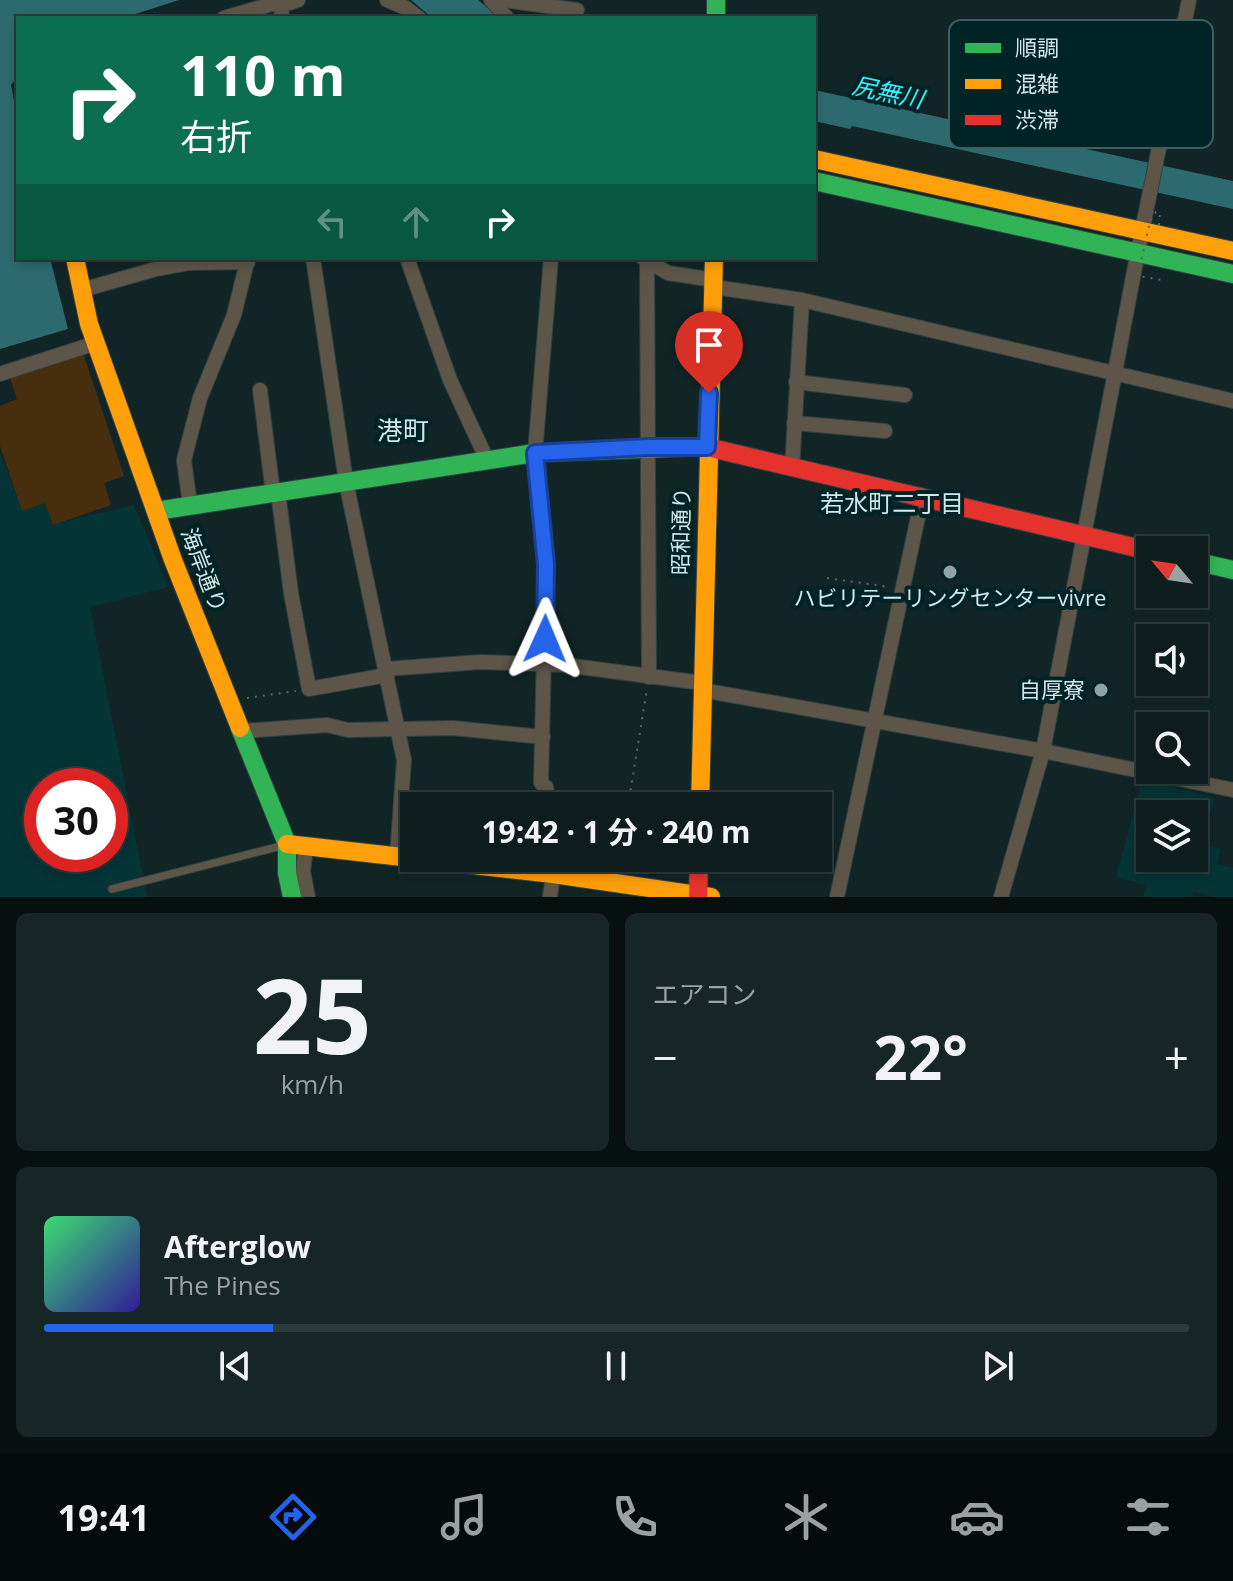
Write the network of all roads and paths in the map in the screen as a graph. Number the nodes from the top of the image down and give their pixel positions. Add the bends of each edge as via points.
1 (298, 0) edge
2 (387, 0) edge
3 (491, 0) edge
4 (503, 0) edge
5 (1189, 0) edge
6 (538, 2) edge
7 (578, 9) edge
8 (281, 12) edge
9 (231, 16) edge
10 (416, 16) edge
11 (505, 16) edge
12 (1185, 20) edge
13 (1160, 148) edge
14 (816, 159) edge
15 (816, 181) edge
16 (1150, 228) junction
17 (1138, 251) junction
18 (1233, 251) edge
19 (75, 260) edge
20 (248, 260) edge
21 (313, 260) edge
22 (408, 260) edge
23 (551, 260) edge
24 (645, 260) edge
25 (647, 260) edge
26 (714, 260) edge
27 (1233, 274) edge
28 (1162, 280) dead end
29 (714, 283) junction
30 (82, 290) junction
31 (802, 300) junction
32 (96, 343) junction
33 (1116, 373) junction
34 (0, 374) edge
35 (796, 382) junction
36 (260, 390) dead end
37 (905, 395) dead end
38 (1233, 401) edge
39 (794, 423) junction
40 (885, 431) dead end
41 (649, 447) junction
42 (707, 447) junction
43 (535, 453) junction
44 (487, 460) junction
45 (792, 469) junction
46 (346, 482) junction
47 (276, 492) junction
48 (922, 498) junction
49 (190, 505) junction
50 (156, 511) junction
51 (1084, 536) junction
52 (1136, 548) edge
53 (1208, 564) edge
54 (1233, 570) edge
55 (827, 578) dead end
56 (903, 589) junction
57 (544, 664) junction
58 (387, 672) junction
59 (649, 677) junction
60 (702, 687) junction
61 (309, 689) junction
62 (230, 700) junction
63 (873, 721) junction
64 (398, 727) junction
65 (243, 731) junction
66 (543, 737) junction
67 (1043, 751) junction
68 (1233, 790) edge
69 (547, 792) edge
70 (630, 792) edge
71 (700, 792) edge
72 (297, 845) junction
73 (397, 858) junction
74 (400, 858) edge
75 (554, 872) edge
76 (571, 872) edge
77 (700, 872) edge
78 (112, 889) dead end
79 (703, 896) edge
80 (292, 897) edge
81 (308, 897) edge
82 (550, 897) edge
83 (837, 897) edge
84 (1001, 897) edge

1 - 8 street
2 - 10 street
3 - 11 street
4 - 6 street
5 - 12 street
6 - 7 street
8 - 9 street via 275,3
13 - 16 street via 1150,195
14 - 16 street
15 - 17 street
16 - 17 street
16 - 18 street
16 - 28 path, bridge via 1160,213 1150,221 1138,276
17 - 27 street
17 - 33 street
19 - 30 street, 海岸通り
20 - 30 street via 189,263
20 - 49 street via 184,460
21 - 46 street
22 - 44 street via 450,380
23 - 43 street
24 - 41 street
25 - 29 street via 668,273
26 - 29 street, 昭和通り
29 - 31 street
29 - 42 street, 昭和通り
30 - 32 street, 海岸通り
31 - 33 street
31 - 35 street
32 - 34 street
32 - 50 street, 海岸通り
33 - 38 street
33 - 51 street
35 - 37 street
35 - 39 street
36 - 47 street
39 - 40 street
39 - 45 street
41 - 42 street
41 - 43 street
41 - 59 street
42 - 45 street
42 - 60 street, 昭和通り
43 - 44 street
43 - 57 street via 546,565
44 - 46 street
45 - 48 street
46 - 47 street
46 - 58 street
47 - 49 street
47 - 61 street
48 - 51 street
48 - 56 street
49 - 50 street
50 - 62 street, 海岸通り
51 - 52 street
51 - 67 street
53 - 54 street
55 - 56 path
56 - 63 street
57 - 58 street via 480,662
57 - 59 street
57 - 66 street
58 - 61 street
58 - 64 street
59 - 60 street
59 - 70 path
60 - 63 street
60 - 71 street, 昭和通り
61 - 62 path
62 - 65 street, 海岸通り
63 - 67 street
63 - 83 street
64 - 65 street via 294,725
64 - 66 street
64 - 73 street via 404,760
65 - 72 street, 海岸通り
66 - 69 street via 541,783
67 - 68 street
67 - 84 street
72 - 73 street
72 - 78 lane
72 - 80 street, 海岸通り via 287,873
72 - 81 street
73 - 74 street
75 - 82 street
76 - 79 street
77 - 79 street

